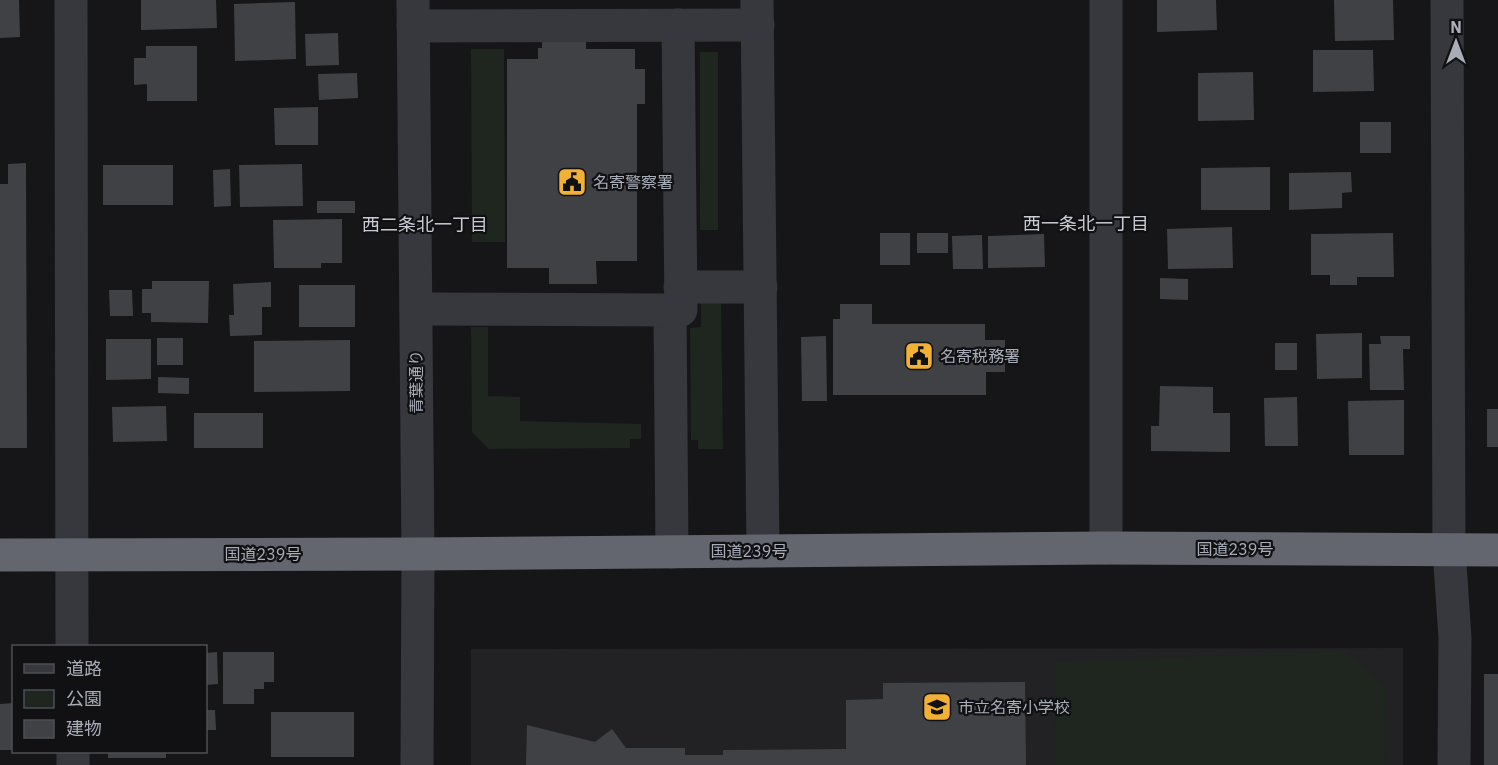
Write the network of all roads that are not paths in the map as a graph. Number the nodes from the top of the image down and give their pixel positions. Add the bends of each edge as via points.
1 (71, 0) edge
2 (1106, 0) edge
3 (1447, 0) edge
4 (758, 12) edge
5 (413, 13) edge
6 (678, 25) junction
7 (761, 287) junction
8 (675, 298) junction
9 (416, 309) junction
10 (1106, 548) junction
11 (1449, 549) junction
12 (1498, 549) edge
13 (763, 551) junction
14 (672, 552) junction
15 (73, 554) junction
16 (418, 554) junction
17 (0, 555) edge
18 (72, 645) edge
19 (417, 765) edge
20 (1454, 765) edge

1 - 15 street
2 - 10 street
3 - 11 street
4 - 6 street
4 - 7 street
5 - 6 street
5 - 9 street, 青葉通り
6 - 8 street
7 - 8 street
7 - 13 street
8 - 9 street
8 - 14 street
9 - 16 street, 青葉通り
10 - 11 highway, 国道239号
10 - 13 highway, 国道239号
11 - 12 highway, 国道239号
11 - 20 street via 1455,638
13 - 14 highway, 国道239号
14 - 16 highway, 国道239号
15 - 16 highway, 国道239号
15 - 17 highway, 国道239号
15 - 18 street
16 - 19 street, 青葉通り

